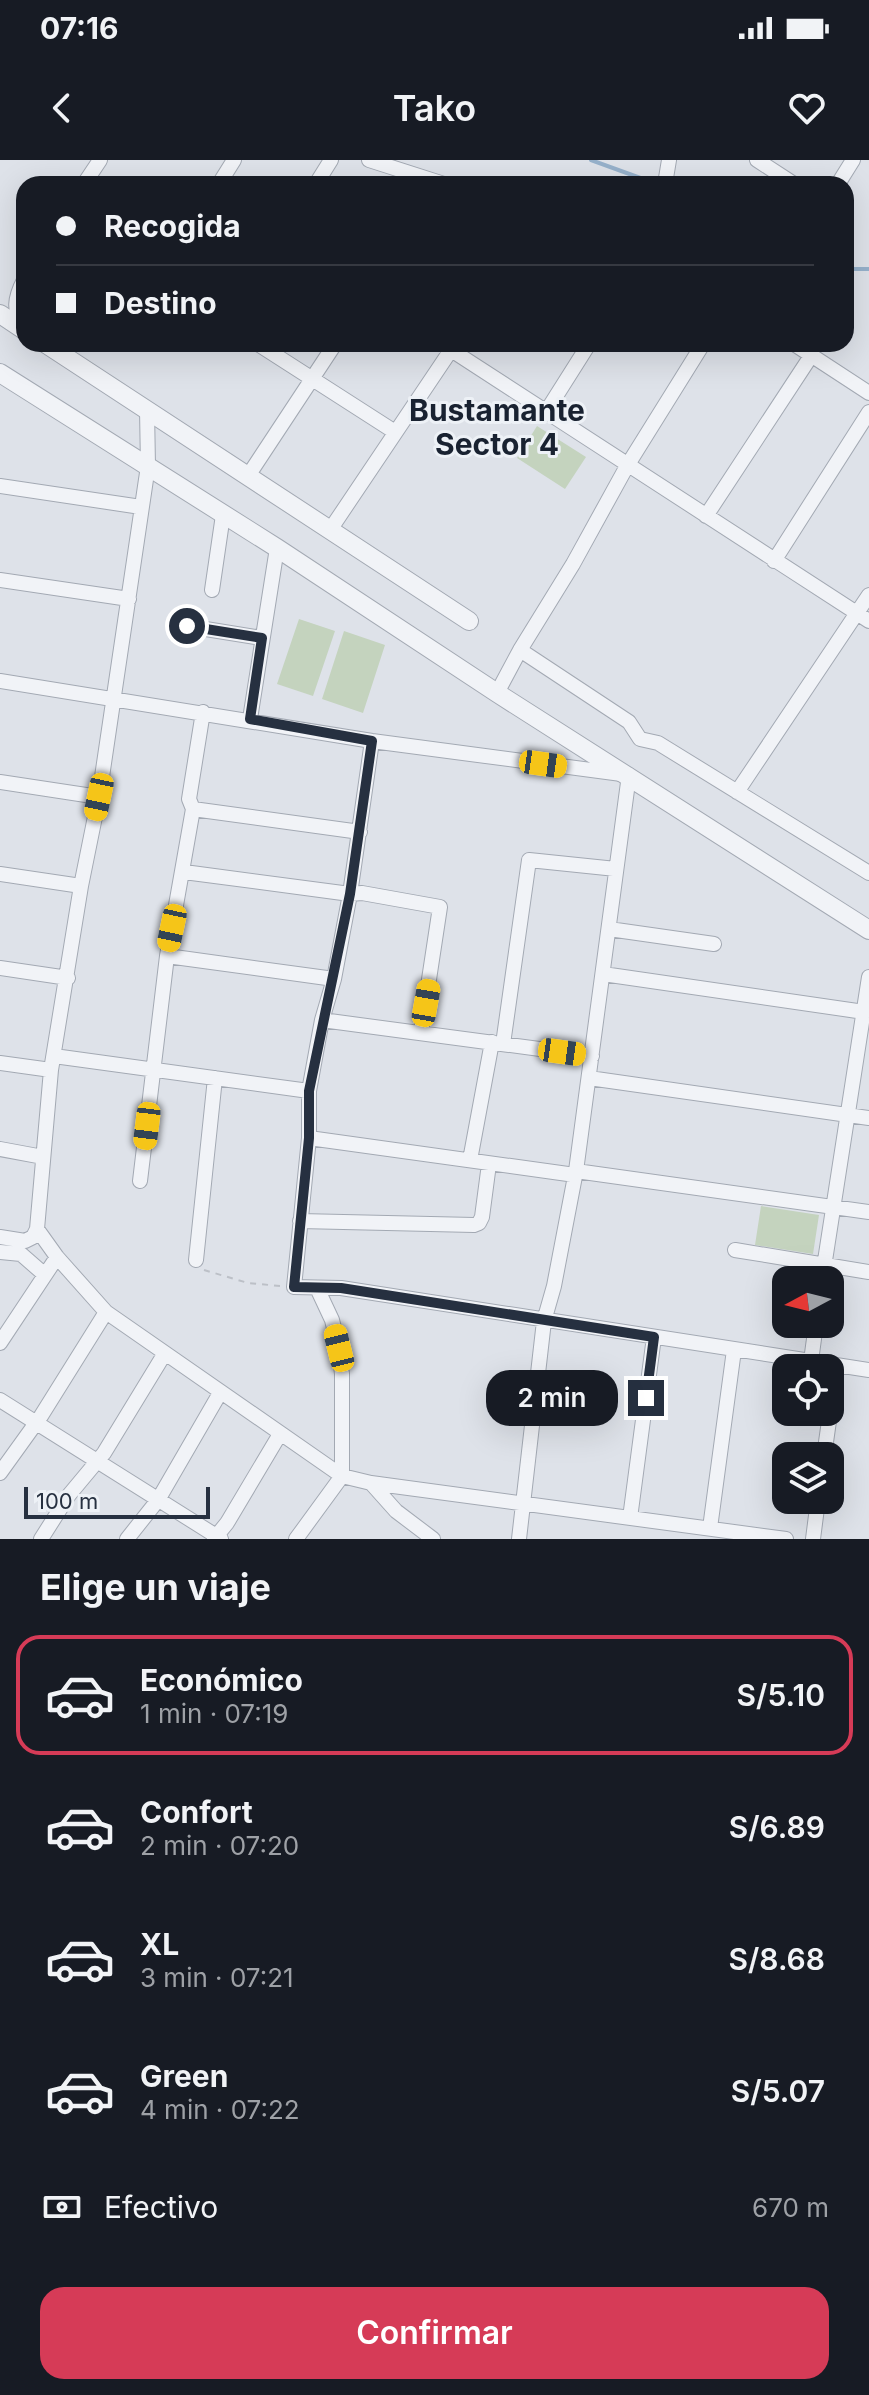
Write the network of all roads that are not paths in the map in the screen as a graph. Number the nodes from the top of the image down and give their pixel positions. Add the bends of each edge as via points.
1 (369, 160) edge
2 (757, 160) edge
3 (418, 176) edge
4 (782, 176) edge
5 (58, 352) edge
6 (270, 352) edge
7 (330, 352) edge
8 (445, 352) edge
9 (458, 352) edge
10 (584, 352) edge
11 (698, 352) edge
12 (805, 352) edge
13 (811, 356) junction
14 (0, 373) edge
15 (312, 379) junction
16 (869, 393) edge
17 (147, 410) junction
18 (546, 412) junction
19 (869, 412) edge
20 (395, 432) junction
21 (148, 466) junction
22 (627, 466) junction
23 (248, 476) junction
24 (0, 486) edge
25 (141, 507) junction
26 (223, 515) junction
27 (706, 516) junction
28 (330, 530) junction
29 (277, 548) junction
30 (774, 561) junction
31 (0, 580) edge
32 (212, 590) dead end
33 (869, 595) edge
34 (129, 599) junction
35 (863, 617) edge
36 (469, 621) dead end
37 (187, 626) dead end
38 (262, 638) junction
39 (520, 650) junction
40 (0, 681) edge
41 (497, 693) junction
42 (114, 697) junction
43 (203, 712) junction
44 (250, 719) junction
45 (372, 741) junction
46 (629, 775) junction
47 (0, 782) edge
48 (737, 792) junction
49 (99, 797) junction
50 (193, 809) junction
51 (360, 832) junction
52 (616, 869) junction
53 (184, 872) junction
54 (869, 873) edge
55 (0, 874) edge
56 (81, 886) junction
57 (350, 894) junction
58 (609, 929) junction
59 (869, 930) edge
60 (714, 944) dead end
61 (167, 956) junction
62 (0, 968) edge
63 (603, 974) junction
64 (869, 977) edge
65 (68, 978) junction
66 (334, 979) junction
67 (864, 1012) junction
68 (322, 1020) junction
69 (421, 1032) junction
70 (497, 1043) junction
71 (863, 1054) edge
72 (592, 1056) junction
73 (0, 1063) edge
74 (52, 1063) junction
75 (154, 1071) junction
76 (215, 1078) junction
77 (589, 1078) junction
78 (309, 1091) junction
79 (849, 1115) junction
80 (869, 1118) edge
81 (309, 1138) junction
82 (0, 1149) edge
83 (43, 1157) junction
84 (470, 1160) junction
85 (489, 1164) junction
86 (576, 1173) junction
87 (140, 1181) dead end
88 (834, 1207) junction
89 (869, 1212) edge
90 (300, 1221) junction
91 (37, 1229) junction
92 (0, 1237) edge
93 (735, 1250) dead end
94 (0, 1252) edge
95 (57, 1257) junction
96 (196, 1260) road end
97 (796, 1266) edge
98 (824, 1266) edge
99 (869, 1272) edge
100 (844, 1273) edge
101 (45, 1275) junction
102 (317, 1288) junction
103 (106, 1312) junction
104 (544, 1321) junction
105 (654, 1337) junction
106 (0, 1343) edge
107 (734, 1350) junction
108 (165, 1353) junction
109 (772, 1355) edge
110 (844, 1366) edge
111 (869, 1370) edge
112 (220, 1393) junction
113 (0, 1400) edge
114 (35, 1422) junction
115 (280, 1434) junction
116 (96, 1461) junction
117 (0, 1473) edge
118 (342, 1476) junction
119 (371, 1483) junction
120 (158, 1500) junction
121 (522, 1503) junction
122 (816, 1514) edge
123 (630, 1518) junction
124 (715, 1532) edge
125 (217, 1538) edge
126 (41, 1539) edge
127 (127, 1539) edge
128 (296, 1539) edge
129 (433, 1539) edge
130 (519, 1539) edge
131 (786, 1539) edge
132 (813, 1539) edge

1 - 3 street
2 - 4 street
5 - 17 street
6 - 15 street
7 - 15 street
8 - 20 street
9 - 18 street
10 - 18 street
11 - 22 street
12 - 13 street
13 - 16 street
13 - 27 street
14 - 21 street
15 - 20 street
15 - 23 street
17 - 21 street
17 - 23 street
18 - 22 street
19 - 30 street
20 - 28 street
21 - 25 street
21 - 26 street
22 - 27 street
22 - 39 street
23 - 28 street
24 - 25 street
25 - 34 street
26 - 29 street
26 - 32 street
27 - 30 street
28 - 36 street
29 - 38 street
29 - 41 street
30 - 35 street
31 - 34 street
33 - 35 street
34 - 42 street
35 - 48 street
37 - 38 street
38 - 44 street
39 - 41 street
39 - 48 street via 629,722 640,739 658,743
40 - 42 street
41 - 46 street
42 - 43 street
42 - 49 street
43 - 44 street
43 - 50 street via 189,799
44 - 45 street
45 - 46 street
45 - 51 street
46 - 52 street
46 - 59 street
47 - 49 street
48 - 54 street
49 - 56 street
50 - 51 street
50 - 53 street
51 - 57 street
52 - 58 street
52 - 70 street via 529,860
53 - 57 street
53 - 61 street
55 - 56 street
56 - 65 street
57 - 66 street
57 - 69 street via 440,907
58 - 60 street
58 - 63 street
61 - 66 street
61 - 75 street
62 - 65 street
63 - 67 street
63 - 72 street
64 - 67 street
65 - 74 street
66 - 68 street
67 - 71 street
68 - 69 street
68 - 78 street
69 - 70 street
70 - 72 street
70 - 84 street
71 - 79 street
72 - 77 street
73 - 74 street
74 - 75 street
74 - 83 street
75 - 76 street
75 - 87 street
76 - 78 street
76 - 96 street
77 - 79 street
77 - 86 street
78 - 81 street
79 - 80 street
79 - 88 street
81 - 84 street
81 - 90 street
82 - 83 street
83 - 91 street
84 - 85 street
85 - 86 street
85 - 90 street via 482,1217 474,1225
86 - 88 street
86 - 104 street
88 - 89 street
88 - 98 street
90 - 102 street via 294,1287
91 - 92 street via 25,1241
91 - 95 street
93 - 97 street
94 - 101 street via 21,1254
95 - 101 street
95 - 103 street
99 - 100 street
101 - 106 street
102 - 104 street
102 - 118 street via 339,1348
103 - 108 street
103 - 114 street
104 - 105 street
104 - 121 street
105 - 107 street
105 - 123 street
107 - 109 street
107 - 124 street
108 - 112 street
108 - 116 street
110 - 111 street
112 - 115 street
112 - 120 street
113 - 114 street
114 - 116 street
114 - 117 street
115 - 118 street
115 - 125 street
116 - 120 street
116 - 126 street
118 - 119 street
118 - 128 street
119 - 121 street
119 - 129 street via 396,1511
120 - 125 street
120 - 127 street
121 - 123 street
121 - 130 street
122 - 132 street
123 - 124 street
124 - 131 street

